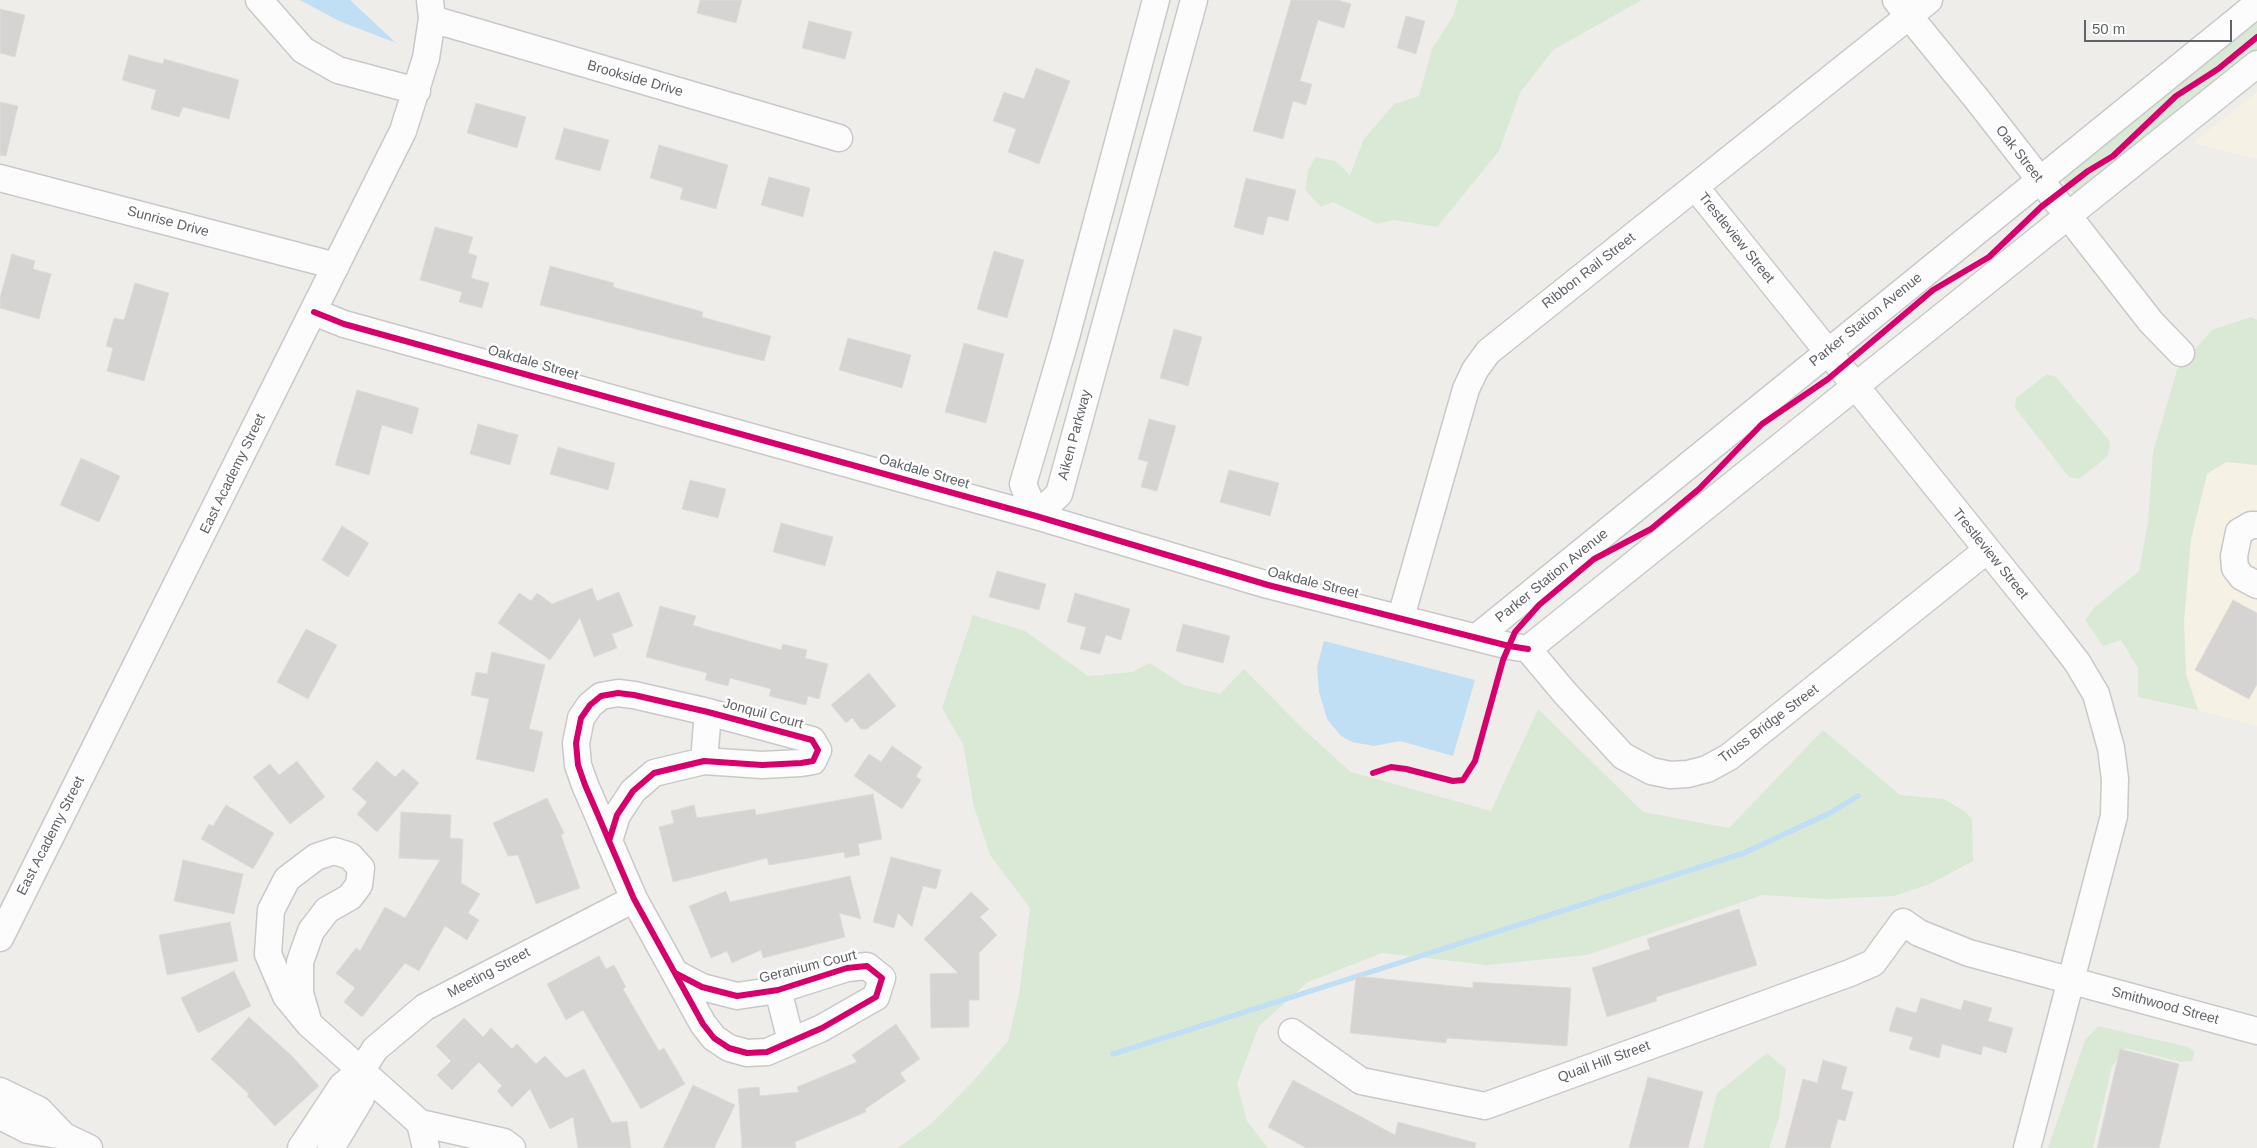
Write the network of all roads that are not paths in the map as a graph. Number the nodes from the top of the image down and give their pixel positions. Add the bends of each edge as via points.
1 (259, 0) edge
2 (1156, 0) edge
3 (1194, 0) edge
4 (1929, 0) edge
5 (2257, 4) edge
6 (1903, 8) edge
7 (431, 10) edge
8 (2257, 64) edge
9 (417, 91) junction
10 (838, 138) dead end
11 (0, 178) edge
12 (2039, 179) junction
13 (1696, 188) junction
14 (2068, 216) junction
15 (336, 266) junction
16 (314, 312) junction
17 (1827, 351) junction
18 (2181, 353) dead end
19 (1856, 386) junction
20 (1036, 516) junction
21 (2257, 525) edge
22 (1988, 550) junction
23 (2257, 584) edge
24 (1401, 617) junction
25 (1476, 637) junction
26 (1528, 649) junction
27 (708, 712) junction
28 (704, 762) junction
29 (609, 840) junction
30 (634, 899) junction
31 (1903, 922) joint
32 (0, 938) edge
33 (677, 974) junction
34 (2072, 980) junction
35 (778, 990) junction
36 (309, 1024) junction
37 (2257, 1031) edge
38 (1292, 1032) dead end
39 (791, 1042) junction
40 (362, 1070) junction
41 (0, 1091) edge
42 (0, 1116) edge
43 (420, 1123) junction
44 (64, 1136) junction
45 (90, 1148) edge
46 (301, 1148) edge
47 (331, 1148) edge
48 (426, 1148) edge
49 (512, 1148) edge
50 (2028, 1148) edge

1 - 9 street via 303,50 338,70
2 - 20 street via 1065,342 1023,484
3 - 20 street, Aiken Parkway via 1059,494
4 - 6 street, Ribbon Rail Street
5 - 12 street, Parker Station Avenue
6 - 12 street, Oak Street
6 - 13 street, Ribbon Rail Street
7 - 9 street, East Academy Street via 426,58
7 - 10 street, Brookside Drive
8 - 14 street
9 - 15 street, East Academy Street via 403,131
11 - 15 street, Sunrise Drive
12 - 14 street, Oak Street
12 - 17 street, Parker Station Avenue
13 - 17 street, Trestleview Street
13 - 24 street, Ribbon Rail Street via 1508,334 1488,352 1475,370 1455,424
14 - 18 street, Oak Street via 2151,322
14 - 19 street
15 - 16 street, East Academy Street
16 - 20 street, Oakdale Street via 344,324
16 - 32 street, East Academy Street
17 - 19 street, Trestleview Street
17 - 25 street, Parker Station Avenue
19 - 22 street, Trestleview Street
19 - 26 street
20 - 24 street, Oakdale Street via 1268,585
21 - 23 street via 2239,532 2234,556 2235,568 2242,577
22 - 26 street, Truss Bridge Street via 1729,757 1707,769 1688,774 1651,771 1623,756
22 - 34 street, Trestleview Street via 2077,662 2096,694 2112,748 2116,780 2114,816
24 - 25 street, Oakdale Street
25 - 26 street, Oakdale Street
27 - 28 street
27 - 28 street, Jonquil Court via 812,740 818,750 813,761 801,763
27 - 29 street, Jonquil Court via 618,693 601,696 590,705 581,718 576,743 578,765
28 - 29 street, Jonquil Court via 654,773 632,791 617,815
29 - 30 street, Jonquil Court
30 - 33 street, Geranium Court via 659,948
30 - 40 street, Meeting Street via 426,1007 375,1049
31 - 34 street, Smithwood Street via 1941,944
31 - 38 street, Quail Hill Street via 1872,963 1850,973 1485,1106 1361,1081
33 - 35 street, Geranium Court via 719,993 736,996
33 - 39 street, Geranium Court via 703,1024 714,1038 730,1048 747,1053 766,1052
34 - 37 street, Smithwood Street
34 - 50 street
35 - 39 street
35 - 39 street, Geranium Court via 847,968 867,966 882,978 876,997
36 - 36 street via 300,993 300,962 311,931 327,910 350,897 359,885 362,868 350,856 334,851 316,857 287,879 271,910 268,954 286,996
36 - 40 street
40 - 43 street
40 - 46 street, Meeting Street via 342,1086
40 - 47 street via 362,1098
41 - 44 street via 39,1110
42 - 44 street via 28,1130
43 - 48 street
43 - 49 street via 504,1142
44 - 45 street

